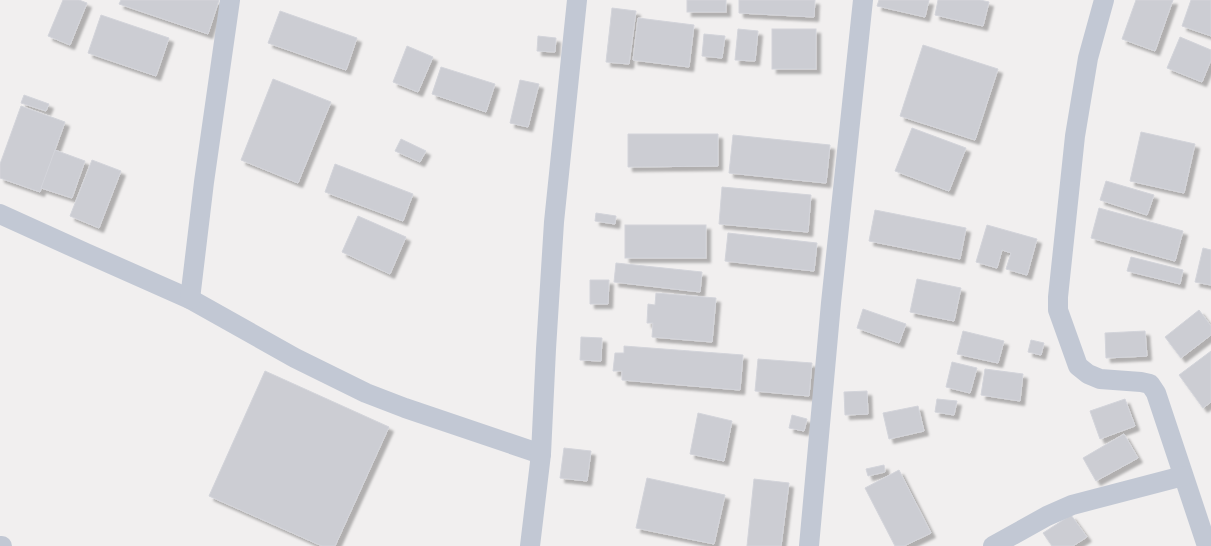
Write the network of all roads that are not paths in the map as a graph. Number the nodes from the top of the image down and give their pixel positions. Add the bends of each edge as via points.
1 (230, 0) edge
2 (576, 0) edge
3 (862, 0) edge
4 (1104, 0) edge
5 (0, 214) edge
6 (190, 299) junction
7 (541, 454) junction
8 (1184, 476) junction
9 (530, 546) edge
10 (808, 546) edge
11 (993, 546) edge
12 (1207, 546) edge

1 - 6 street
2 - 7 street via 554,222
3 - 10 street
4 - 8 street via 1088,58 1075,136 1058,310 1078,366 1100,379 1150,384 1156,392
5 - 6 street
6 - 7 street via 296,358 366,392
7 - 9 street
8 - 11 street via 1072,505
8 - 12 street

